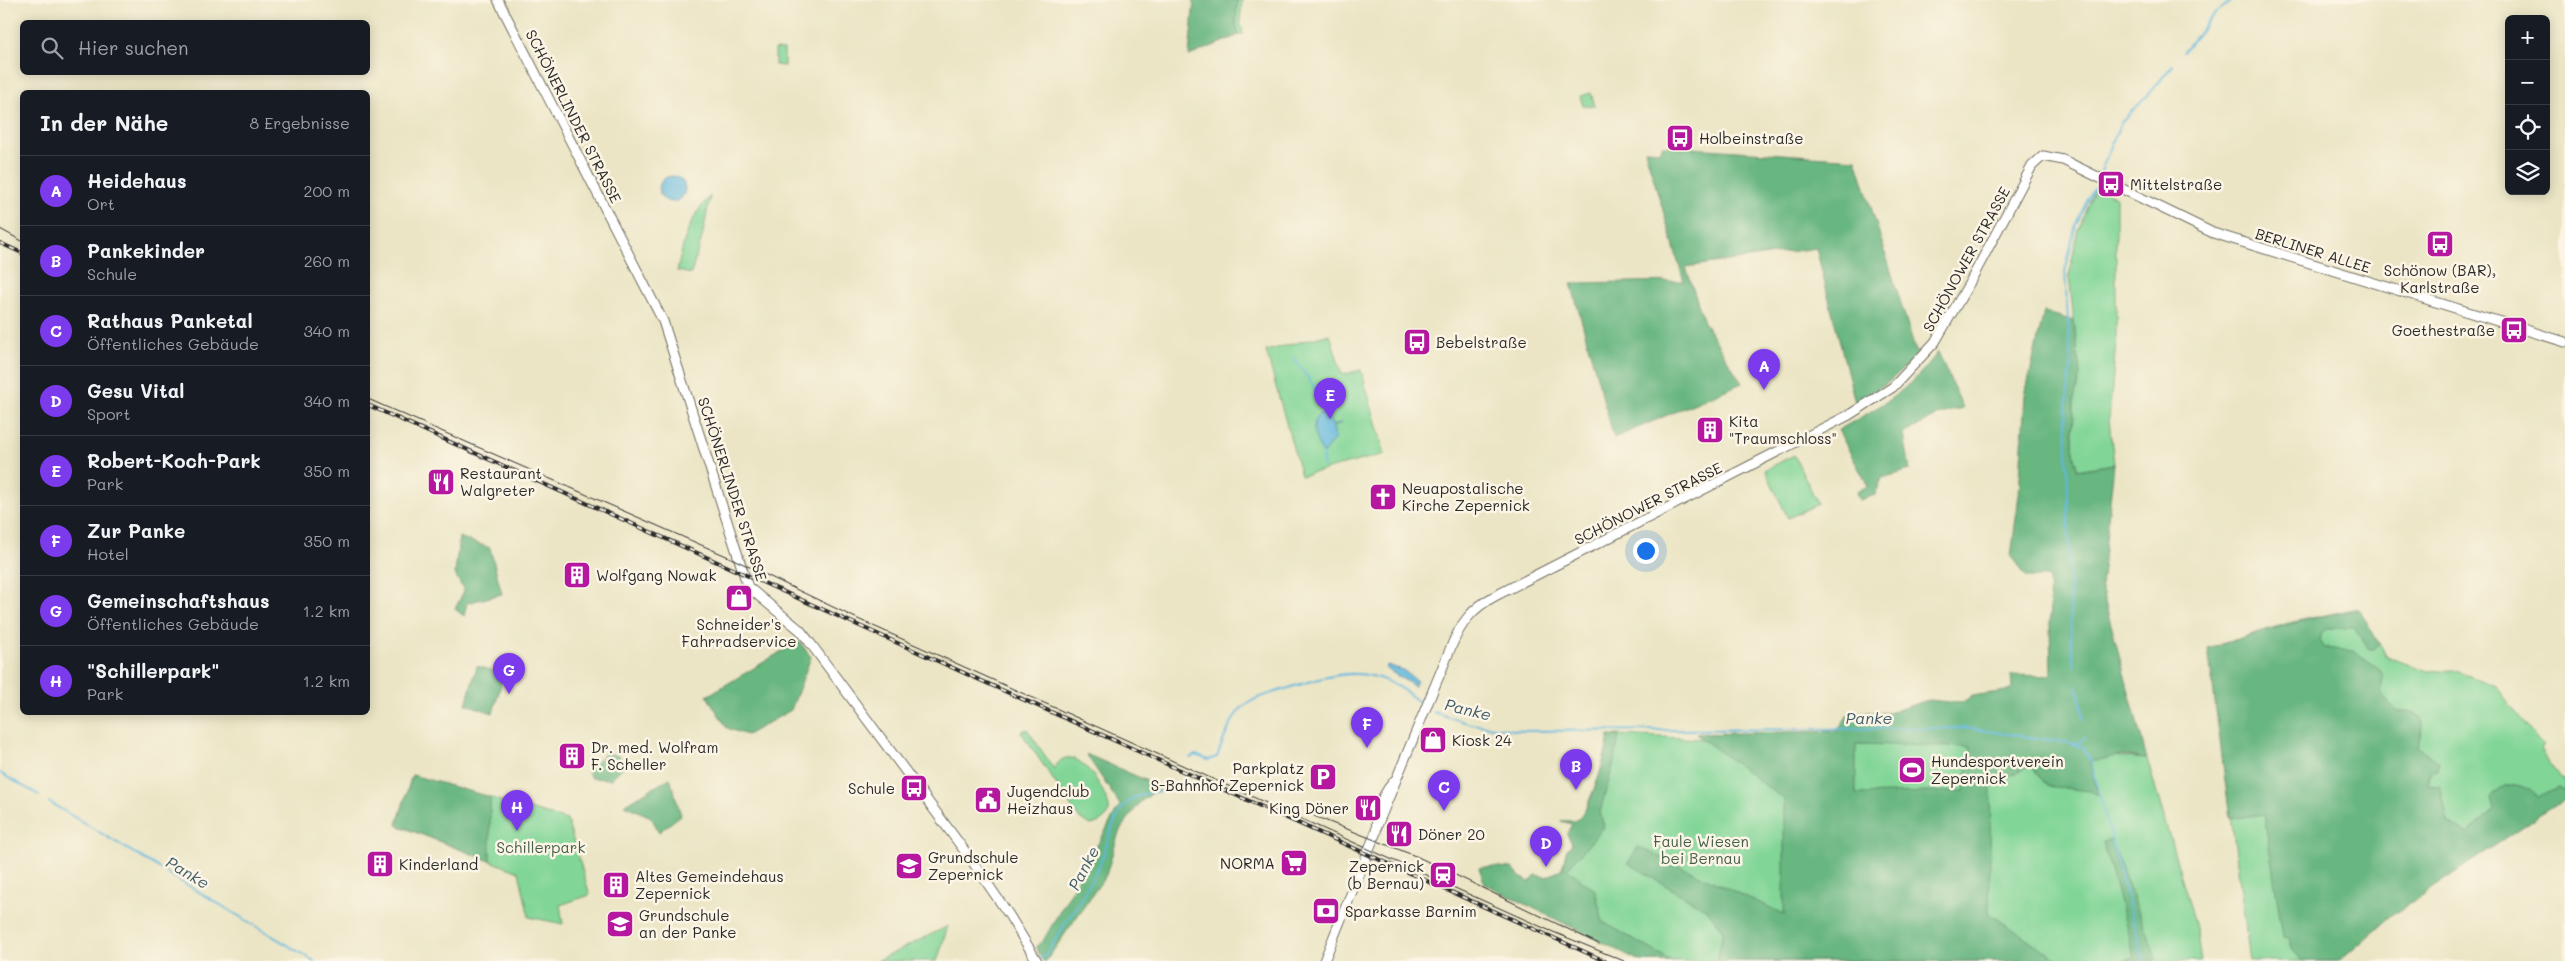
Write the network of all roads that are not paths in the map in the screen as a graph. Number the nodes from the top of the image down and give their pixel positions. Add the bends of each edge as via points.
1 (498, 0) edge
2 (2036, 161) joint
3 (2565, 342) edge
4 (1036, 960) edge
5 (1324, 961) edge

1 - 4 street, SCHÖNERLINDER STRASSE via 663,321 748,587 808,640 970,858 1010,915
2 - 3 street, BERLINER ALLEE via 2043,156 2063,160 2213,233
2 - 5 street, SCHÖNOWER STRASSE via 1934,342 1893,387 1849,415 1481,603 1469,614 1451,647 1396,778

